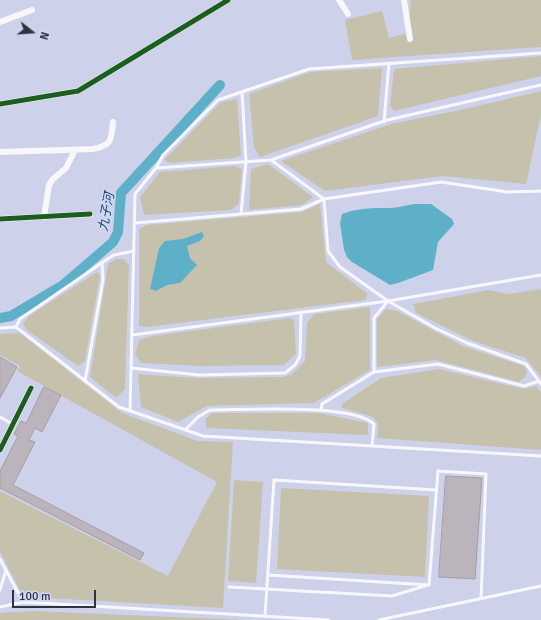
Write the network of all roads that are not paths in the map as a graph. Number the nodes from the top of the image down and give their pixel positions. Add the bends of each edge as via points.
1 (228, 0) edge
2 (339, 0) edge
3 (404, 0) edge
4 (32, 10) dead end
5 (348, 14) dead end
6 (0, 22) edge
7 (410, 39) dead end
8 (541, 53) edge
9 (389, 63) junction
10 (541, 85) edge
11 (242, 92) junction
12 (0, 104) edge
13 (113, 122) dead end
14 (384, 122) junction
15 (75, 150) junction
16 (0, 152) edge
17 (271, 160) junction
18 (246, 162) junction
19 (156, 168) junction
20 (541, 191) edge
21 (324, 199) junction
22 (90, 214) dead end
23 (241, 214) junction
24 (44, 216) junction
25 (0, 219) edge
26 (134, 223) junction
27 (134, 251) junction
28 (102, 263) junction
29 (541, 275) edge
30 (388, 301) junction
31 (301, 312) junction
32 (16, 327) junction
33 (0, 328) edge
34 (132, 335) junction
35 (131, 368) junction
36 (374, 372) junction
37 (85, 381) junction
38 (540, 382) edge
39 (31, 388) dead end
40 (321, 410) junction
41 (130, 411) junction
42 (0, 417) edge
43 (13, 424) junction
44 (185, 430) junction
45 (372, 446) junction
46 (0, 450) edge
47 (541, 456) edge
48 (436, 490) junction
49 (0, 559) edge
50 (6, 570) junction
51 (268, 575) junction
52 (430, 585) junction
53 (541, 586) edge
54 (229, 587) dead end
55 (0, 590) edge
56 (481, 599) junction
57 (23, 602) junction
58 (0, 608) edge
59 (265, 616) junction
60 (329, 620) edge
61 (379, 620) edge

1 - 12 street via 78,91
2 - 5 street
3 - 7 street
4 - 6 street
8 - 9 lane
9 - 11 lane via 310,69
9 - 14 lane
10 - 14 lane
11 - 18 lane
11 - 19 lane via 218,100 163,156
13 - 15 street via 111,140 106,146
14 - 17 lane
15 - 16 street
15 - 24 street via 66,168 49,185
17 - 18 lane
17 - 21 lane
18 - 19 lane
18 - 23 lane
19 - 26 lane via 135,194
20 - 21 lane via 508,192 441,182
21 - 23 lane via 301,209
21 - 30 lane via 328,251 340,267
22 - 24 street
23 - 26 lane
24 - 25 street
26 - 27 lane
27 - 28 lane via 114,255
27 - 34 lane
28 - 32 lane via 20,319
28 - 37 lane via 103,280
29 - 30 lane
30 - 31 lane
30 - 36 lane via 374,318
30 - 38 lane via 460,340 526,364
31 - 34 lane
31 - 35 lane via 300,356 295,365 285,373 199,375
32 - 33 lane
32 - 37 lane
34 - 35 lane
35 - 41 lane
36 - 38 lane via 438,364 524,386
36 - 40 lane via 322,404
37 - 41 lane via 120,407
39 - 43 street
40 - 44 lane via 210,410 198,417
40 - 45 lane via 368,419 374,424
41 - 44 lane
42 - 43 lane
43 - 46 street
44 - 45 lane via 203,436
45 - 47 lane
48 - 51 lane via 274,480
48 - 52 lane
48 - 56 lane via 438,471 486,474
49 - 50 lane
50 - 55 lane
50 - 57 lane
51 - 52 lane
51 - 59 lane
52 - 54 lane via 392,596
53 - 56 lane
56 - 61 lane
57 - 58 lane
57 - 59 lane
59 - 60 lane

